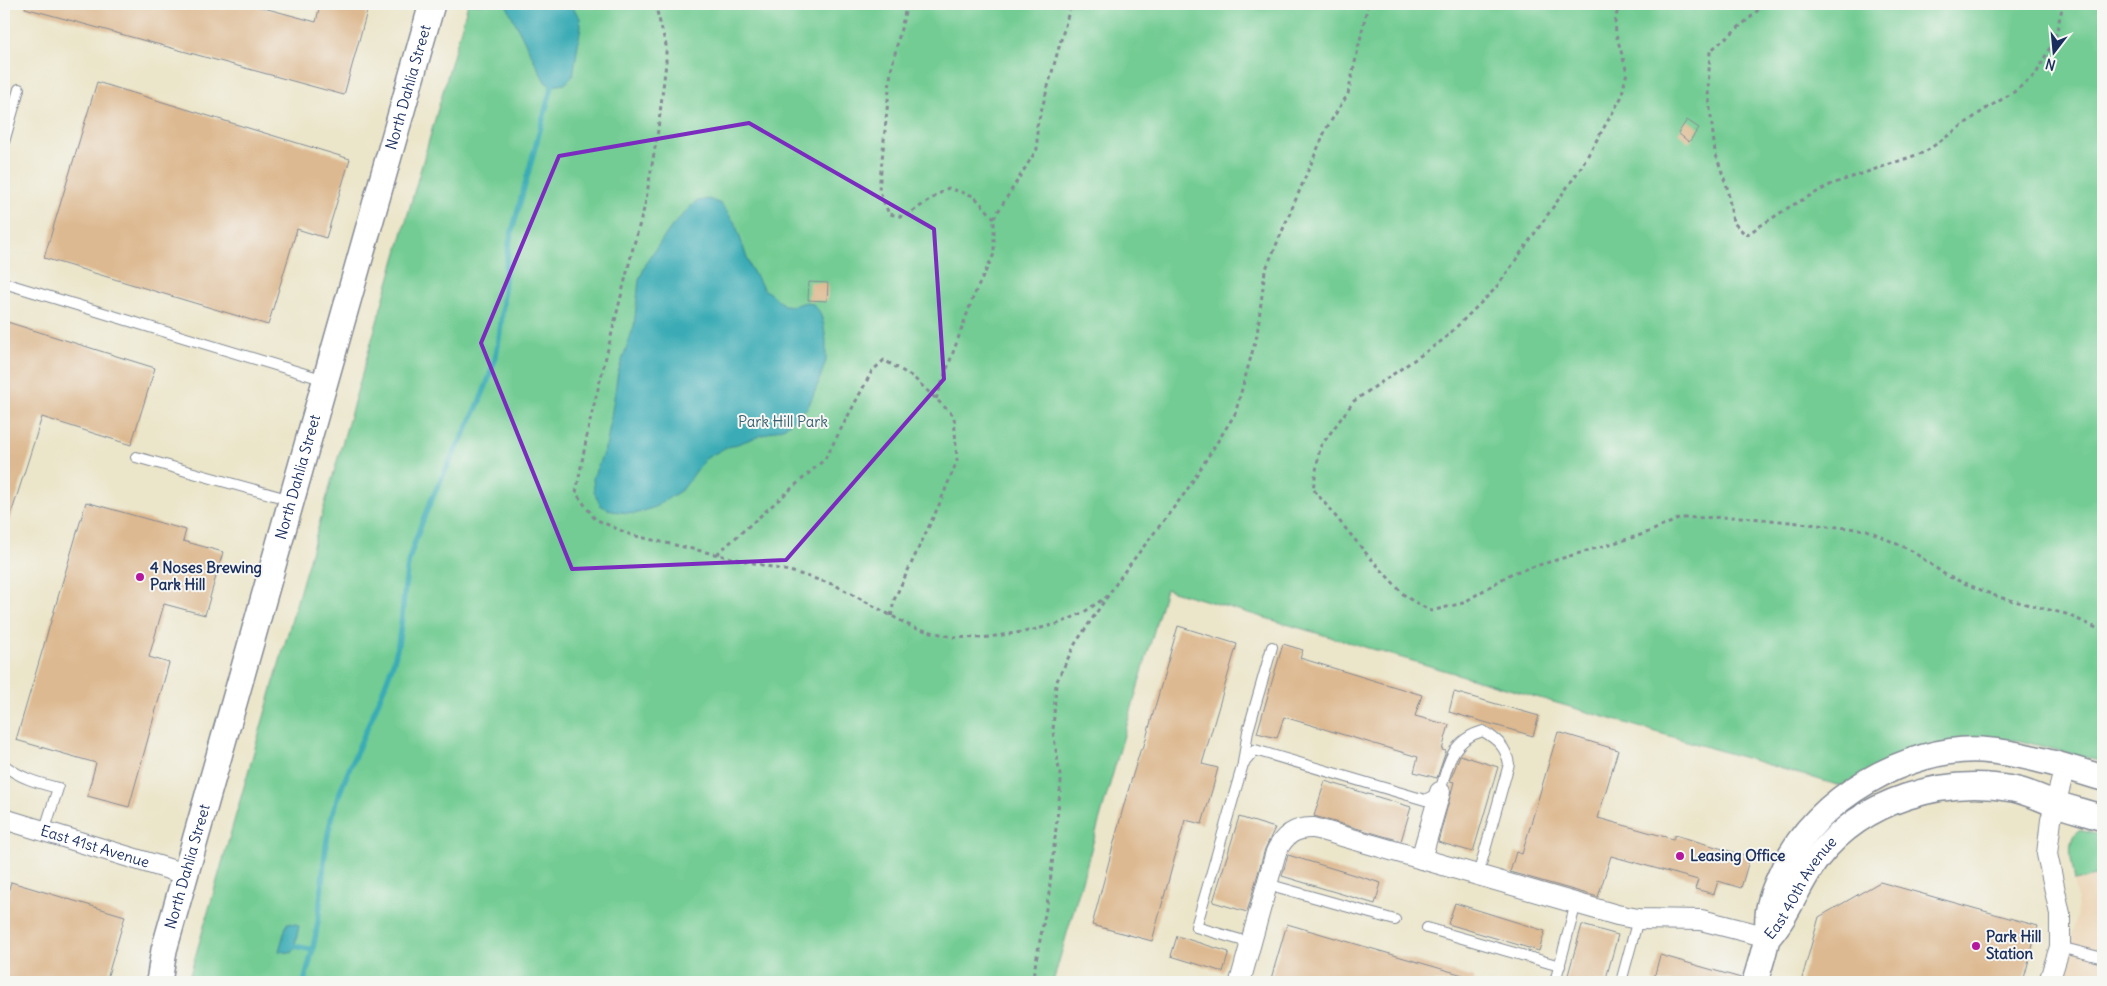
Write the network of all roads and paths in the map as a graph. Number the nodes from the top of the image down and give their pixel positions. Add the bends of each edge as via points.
1 (432, 4) edge
2 (655, 4) edge
3 (907, 4) edge
4 (1071, 4) edge
5 (1368, 4) edge
6 (1620, 4) edge
7 (1764, 4) edge
8 (2063, 4) edge
9 (20, 89) dead end
10 (4, 142) edge
11 (994, 218) junction
12 (4, 283) edge
13 (325, 380) junction
14 (936, 399) junction
15 (136, 457) dead end
16 (291, 500) junction
17 (717, 554) junction
18 (1108, 596) junction
19 (891, 617) junction
20 (2103, 631) edge
21 (1272, 647) dead end
22 (1243, 764) junction
23 (4, 765) edge
24 (2065, 767) junction
25 (2103, 778) edge
26 (1440, 792) junction
27 (2055, 804) junction
28 (4, 818) edge
29 (2103, 818) edge
30 (44, 832) junction
31 (1421, 859) junction
32 (186, 874) junction
33 (1478, 875) junction
34 (1267, 884) junction
35 (1576, 903) junction
36 (1638, 919) junction
37 (1395, 920) dead end
38 (1427, 928) dead end
39 (1768, 937) junction
40 (1251, 943) junction
41 (2060, 947) junction
42 (164, 950) junction
43 (2103, 958) edge
44 (1560, 966) junction
45 (151, 982) edge
46 (159, 982) edge
47 (1032, 982) edge
48 (1240, 982) edge
49 (1555, 982) edge
50 (1621, 982) edge
51 (1755, 982) edge
52 (2049, 982) edge

1 - 13 street, North Dahlia Street
2 - 17 path via 666,45 658,130 645,206 589,425 576,493 595,519 631,535
3 - 11 path via 891,70 879,190 889,214 904,217 948,188 974,196
4 - 11 path via 1037,126 1037,149
5 - 18 path via 1348,94 1326,129 1265,271 1257,335 1235,414 1185,493
6 - 20 path via 1615,19 1616,34 1627,72 1622,98 1580,169 1496,288 1443,340 1354,401 1320,447 1313,489 1406,597 1431,611 1463,603 1512,573 1644,534 1681,518 1741,517 1866,530 1912,551 1947,576 1998,598 2066,614
7 - 8 path via 1710,51 1708,91 1715,152 1727,187 1733,222 1746,235 1832,184 1925,152 2014,92 2036,74 2055,38
9 - 10 lane
11 - 14 path via 994,254 974,295
12 - 13 lane
13 - 16 street, North Dahlia Street
14 - 17 path via 913,377 884,360 872,371 825,459
14 - 19 path via 954,416 957,461 894,600
15 - 16 lane
16 - 32 street, North Dahlia Street
17 - 19 path via 835,585
18 - 19 path via 1061,623 982,638 954,637 914,628
18 - 47 path via 1075,644 1056,683 1053,731 1061,782 1049,893
21 - 22 lane via 1248,731
22 - 26 lane via 1255,750 1425,800
22 - 40 lane via 1196,927
23 - 30 lane via 33,781 58,788
24 - 25 street, East 40th Avenue
24 - 27 street
24 - 39 street, East 40th Avenue via 2015,754 1964,750 1914,760 1882,773 1830,809 1796,848 1773,895 1768,914
26 - 31 street
26 - 33 lane via 1449,760 1457,746 1470,734 1483,731 1499,740 1509,764
27 - 29 street, East 40th Avenue
27 - 39 street, East 40th Avenue via 2014,789 1973,785 1950,786 1884,805 1846,830 1818,857 1794,893 1780,924
27 - 41 street via 2048,854 2060,914
28 - 30 street, East 41st Avenue
30 - 32 street, East 41st Avenue
31 - 33 street
31 - 34 street via 1314,828 1298,829 1279,846
32 - 42 street, North Dahlia Street
33 - 35 street
34 - 37 lane
34 - 40 street
35 - 36 street
35 - 44 lane
36 - 39 street via 1701,920
36 - 50 lane
38 - 44 lane
39 - 51 street
40 - 48 street
41 - 43 lane
41 - 52 street
42 - 45 street, North Dahlia Street
42 - 46 street, North Dahlia Street
44 - 49 lane

